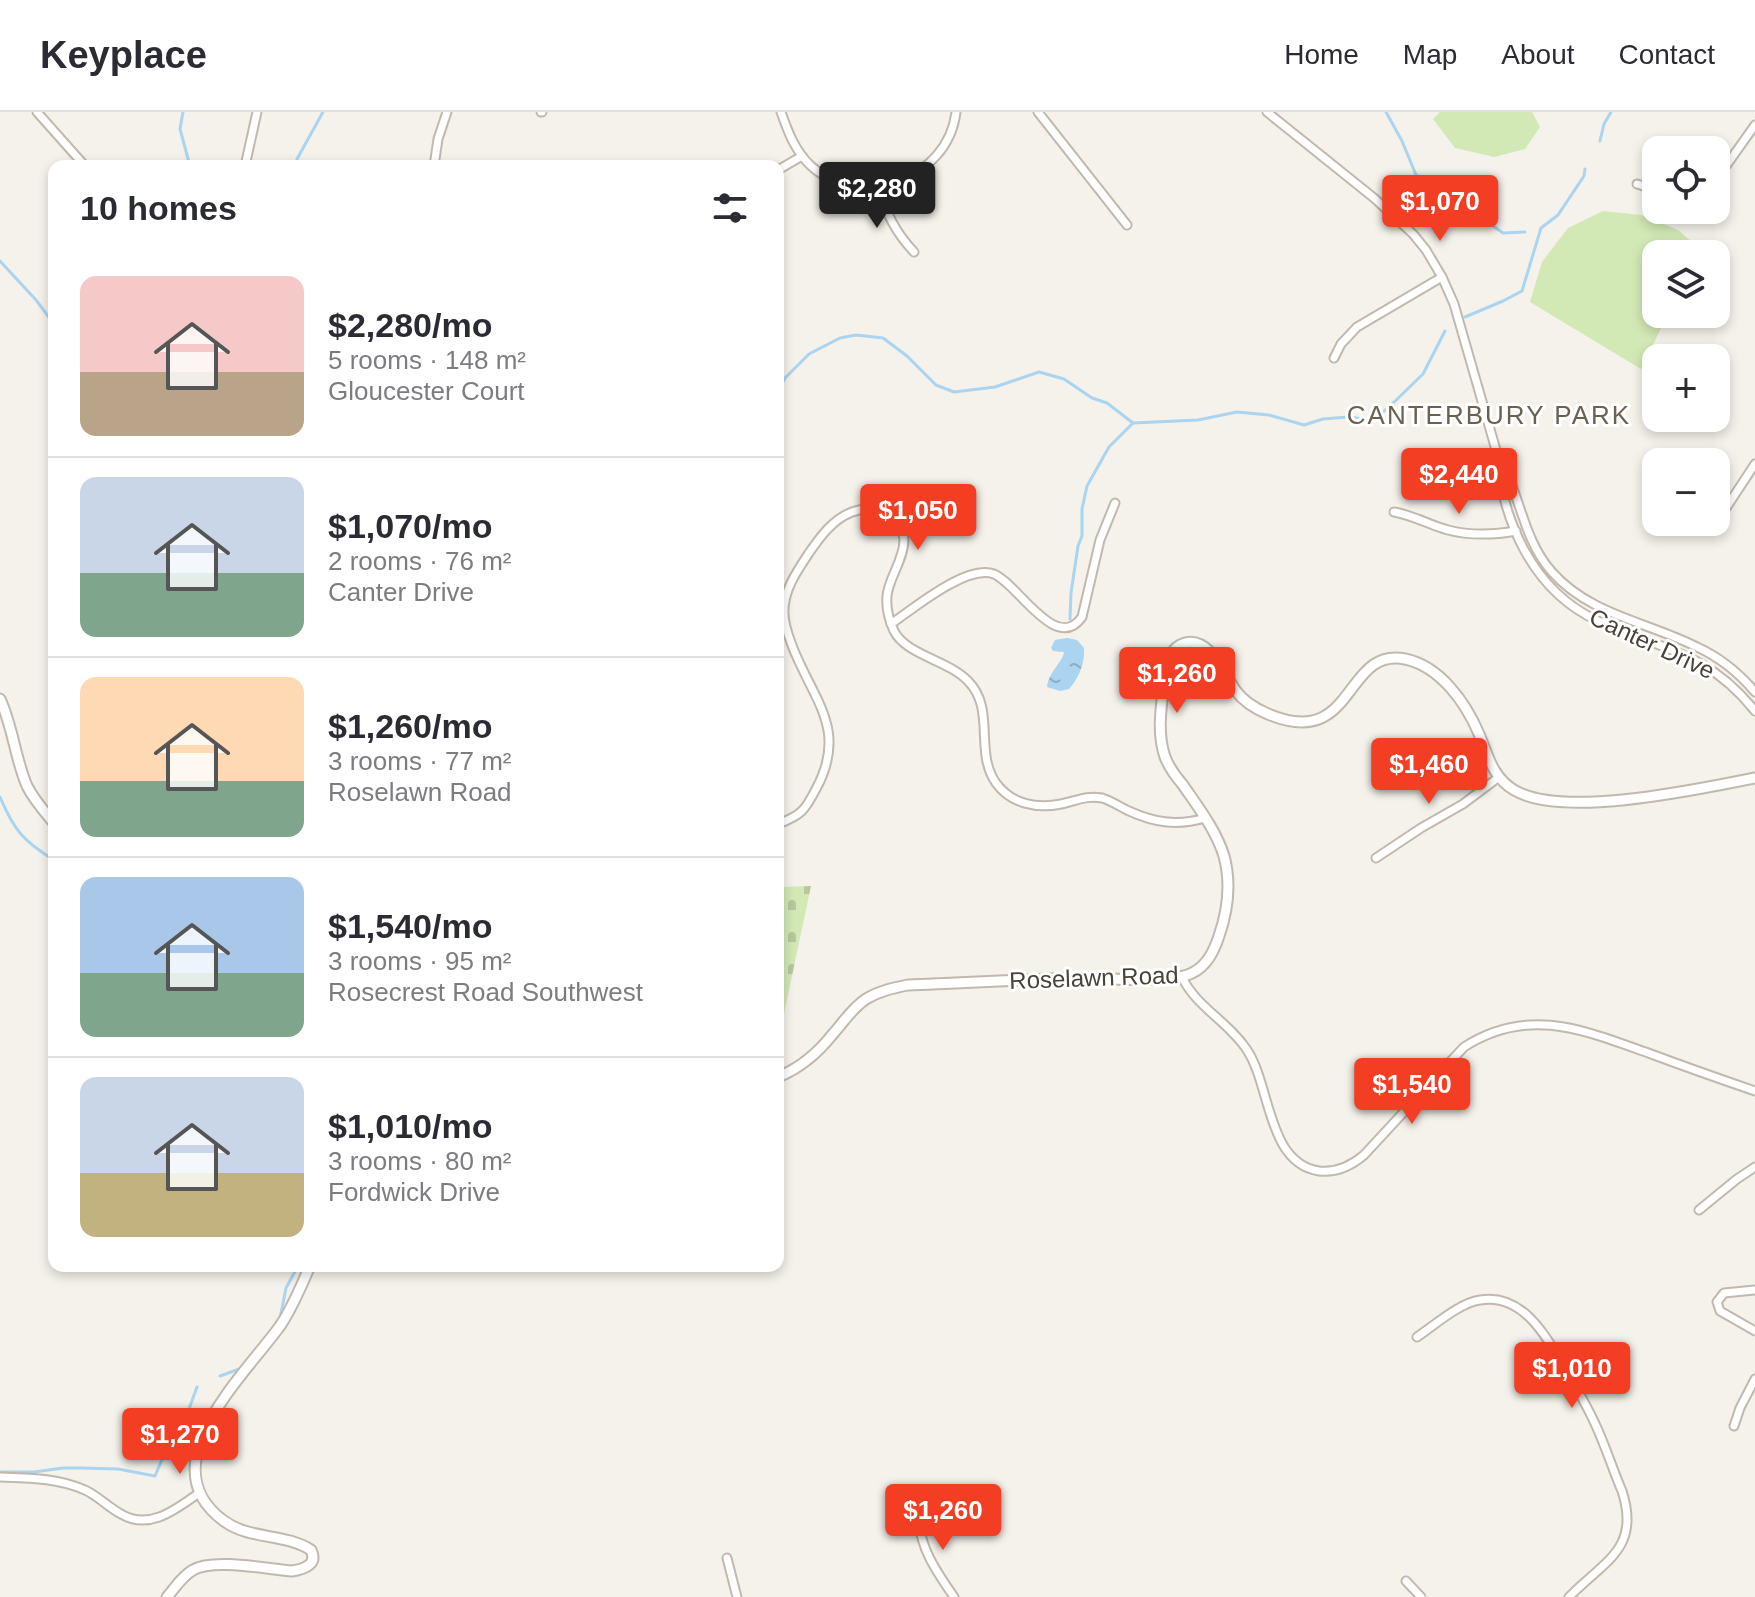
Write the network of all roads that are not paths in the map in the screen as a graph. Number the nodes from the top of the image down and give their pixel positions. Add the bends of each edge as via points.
1 (37, 112) edge
2 (257, 112) edge
3 (447, 112) edge
4 (781, 112) edge
5 (956, 112) edge
6 (1038, 112) edge
7 (1267, 112) edge
8 (1755, 125) edge
9 (802, 156) junction
10 (80, 160) edge
11 (246, 160) edge
12 (435, 160) edge
13 (1730, 160) edge
14 (784, 166) edge
15 (1637, 184) dead end
16 (1642, 186) edge
17 (879, 187) junction
18 (1127, 225) dead end
19 (914, 252) dead end
20 (1442, 277) junction
21 (1334, 358) dead end
22 (1496, 450) junction
23 (1754, 467) edge
24 (1730, 502) edge
25 (1115, 503) dead end
26 (1394, 512) dead end
27 (1526, 529) junction
28 (1515, 531) junction
29 (784, 621) edge
30 (784, 621) edge
31 (891, 624) junction
32 (1755, 692) edge
33 (0, 699) edge
34 (1755, 711) edge
35 (1499, 777) junction
36 (1755, 778) edge
37 (48, 816) edge
38 (1205, 818) junction
39 (784, 821) edge
40 (1376, 858) dead end
41 (1182, 977) junction
42 (784, 1074) edge
43 (1755, 1091) edge
44 (1755, 1167) edge
45 (1699, 1210) dead end
46 (307, 1272) edge
47 (1755, 1290) edge
48 (1755, 1331) edge
49 (1417, 1337) dead end
50 (1755, 1379) edge
51 (1734, 1426) dead end
52 (0, 1477) edge
53 (199, 1493) junction
54 (917, 1511) dead end
55 (727, 1558) dead end
56 (1406, 1581) dead end
57 (167, 1597) edge
58 (737, 1597) edge
59 (954, 1597) edge
60 (1421, 1597) edge
61 (1569, 1597) edge

1 - 10 street
2 - 11 street
3 - 12 street
4 - 9 street
5 - 17 street via 948,139 932,161 903,181
6 - 18 street
7 - 20 street, Canter Drive via 1394,215
8 - 13 street
9 - 14 street
9 - 17 street via 835,181
15 - 16 street
17 - 19 street via 893,226
20 - 21 street via 1357,327
20 - 22 street, Canter Drive
22 - 27 street, Canter Drive
22 - 28 street, Canter Drive
23 - 24 street
25 - 31 street via 1100,540 1082,617 1071,627 1045,620 1000,578 982,572 947,586
26 - 28 street via 1465,534
27 - 28 street
27 - 32 street, Canter Drive via 1551,571 1579,597 1699,647 1738,673
28 - 34 street, Canter Drive via 1546,583 1569,603 1598,621 1703,664
29 - 31 street via 789,586 833,523 860,510 880,510 902,534 903,554 886,599
30 - 39 street via 827,722 831,747 809,805
31 - 38 street via 902,642 959,672 977,691 987,764 997,784 1014,799 1051,806 1088,797 1169,823
33 - 37 street via 26,783
35 - 36 street via 1524,795 1555,801 1636,799
35 - 38 street, Roselawn Road via 1459,699 1434,673 1410,660 1375,664 1326,716 1300,723 1252,706 1209,651 1190,642 1168,659 1160,731 1167,761
35 - 40 street
38 - 41 street, Roselawn Road via 1223,853 1228,902 1212,953 1199,969
41 - 42 street, Roselawn Road via 893,988 866,999 818,1051
41 - 43 street via 1192,995 1251,1056 1284,1148 1300,1164 1316,1170 1355,1163 1464,1047 1509,1027 1559,1026 1590,1033
44 - 45 street
46 - 53 street via 282,1323 208,1422 197,1453
47 - 48 street via 1724,1293 1717,1302 1723,1313
49 - 61 street via 1465,1304 1503,1301 1527,1314 1544,1332 1584,1400 1622,1491 1628,1523 1614,1556
50 - 51 street
52 - 53 street via 69,1484 138,1520 166,1516
53 - 57 street via 235,1528 298,1542 311,1550 313,1559 292,1571 202,1566
54 - 59 street via 926,1553
55 - 58 street
56 - 60 street

